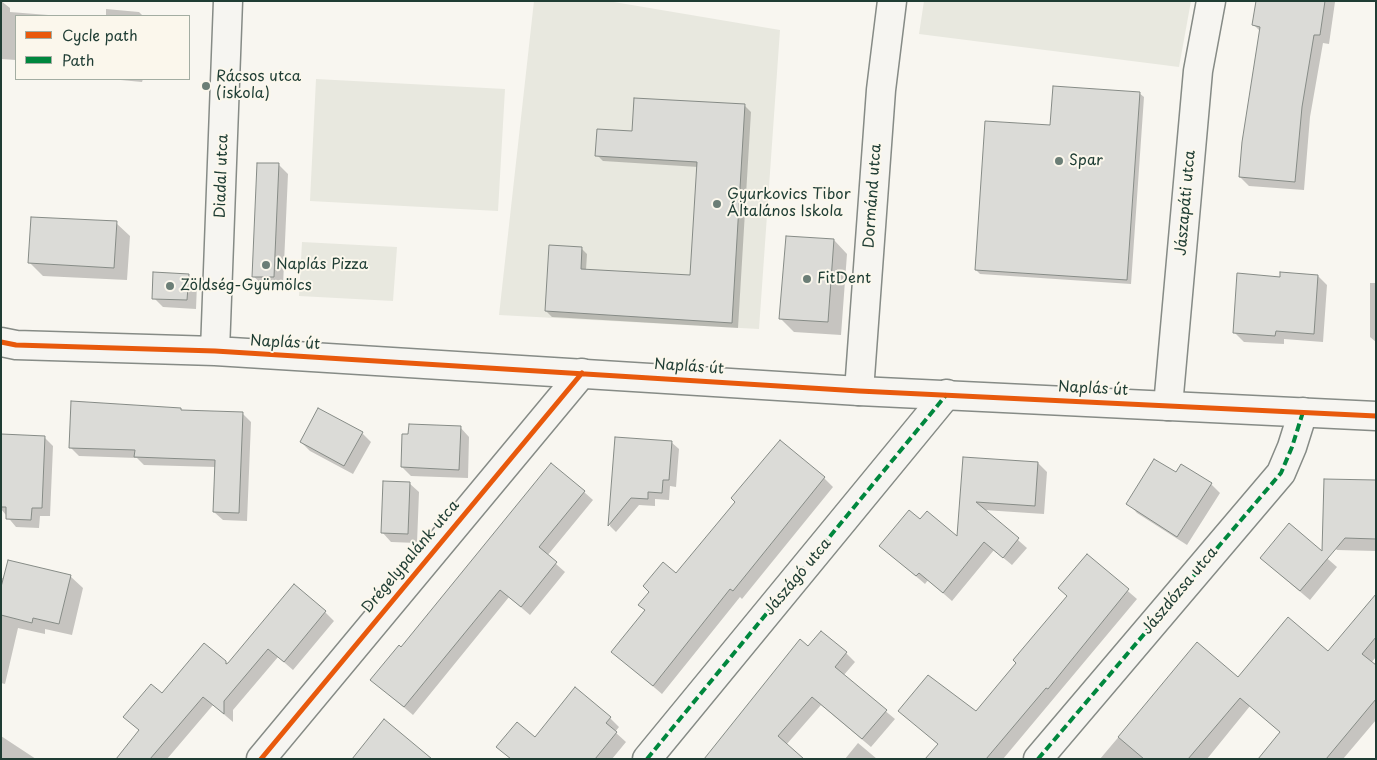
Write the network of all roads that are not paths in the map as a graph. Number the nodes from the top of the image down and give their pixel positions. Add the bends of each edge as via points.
1 (228, 1) edge
2 (892, 1) edge
3 (1211, 1) edge
4 (1, 342) edge
5 (215, 351) junction
6 (582, 373) junction
7 (859, 391) junction
8 (948, 394) junction
9 (1168, 406) junction
10 (1303, 412) junction
11 (1376, 416) edge
12 (260, 759) edge
13 (647, 759) edge
14 (1038, 759) edge

1 - 5 street, Diadal utca
2 - 7 street, Dormánd utca via 881,90
3 - 9 street, Jászapáti utca via 1198,71
4 - 5 street, Naplás út
5 - 6 street, Naplás út
6 - 7 street, Naplás út
6 - 12 street, Drégelypalánk utca
7 - 8 street, Naplás út
8 - 9 street, Naplás út
8 - 13 street, Jászágó utca
9 - 10 street, Naplás út
10 - 11 street, Naplás út
10 - 14 street, Jászdózsa utca via 1281,473

